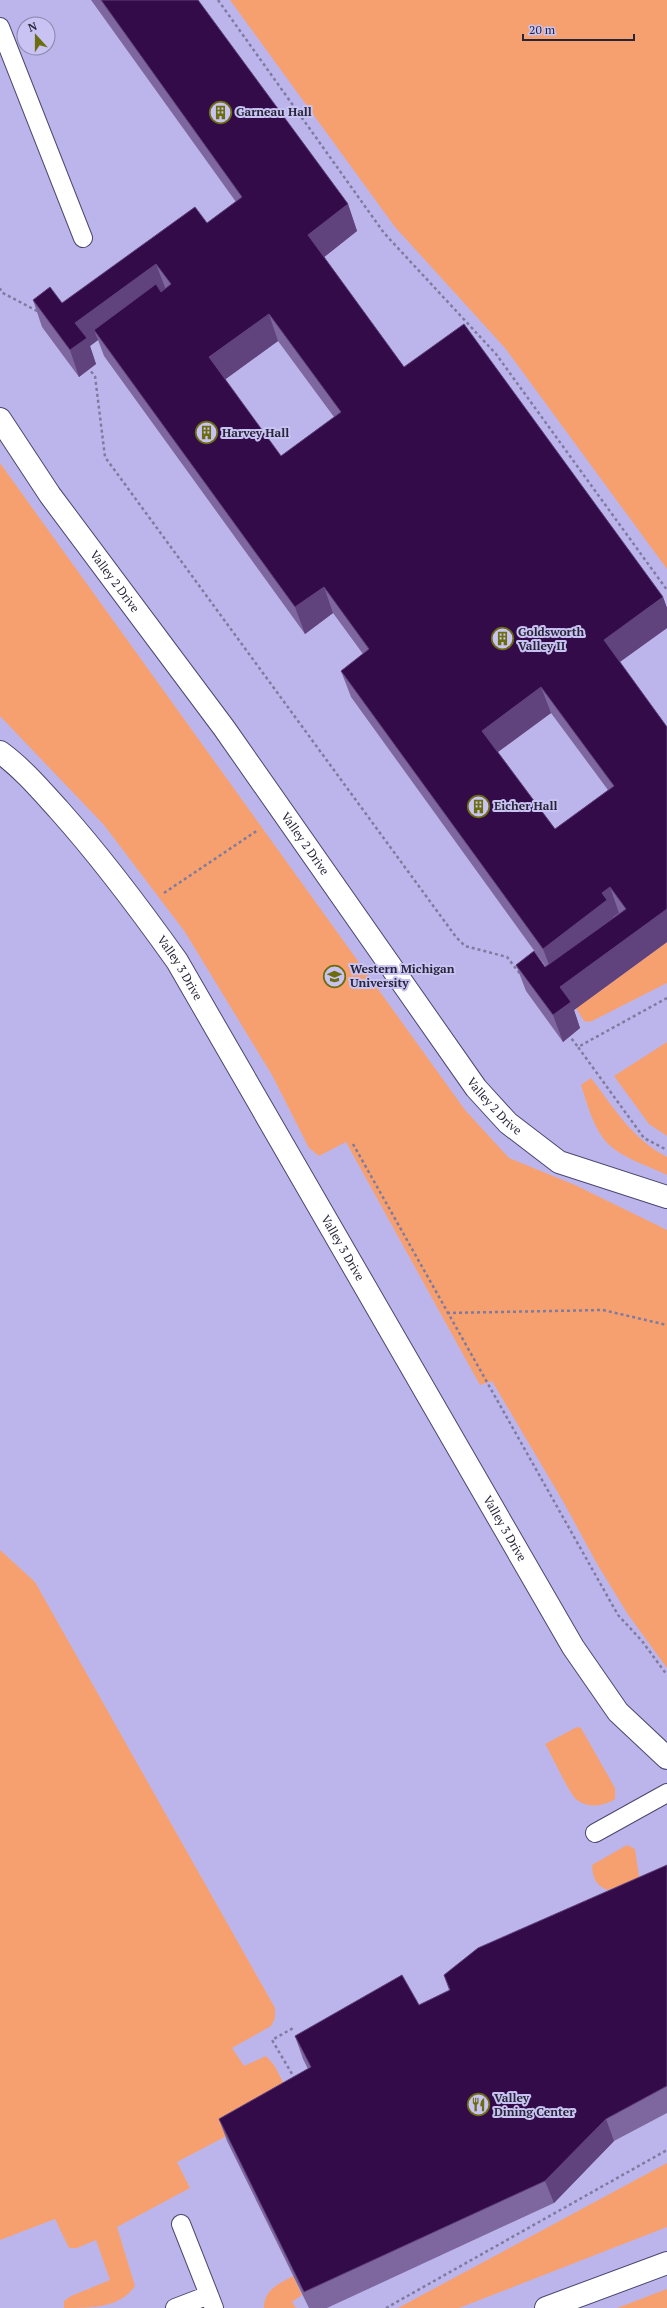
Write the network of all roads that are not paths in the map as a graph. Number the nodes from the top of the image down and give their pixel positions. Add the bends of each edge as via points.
1 (0, 27) edge
2 (83, 238) dead end
3 (0, 420) edge
4 (0, 752) edge
5 (667, 1197) edge
6 (667, 1758) edge
7 (667, 1793) edge
8 (595, 1833) dead end
9 (181, 2224) dead end
10 (667, 2263) edge
11 (211, 2301) edge
12 (175, 2308) edge
13 (546, 2308) edge

1 - 2 lane
3 - 5 street, Valley 2 Drive via 50,495 219,721 476,1088 508,1123 559,1162
4 - 6 street, Valley 3 Drive via 14,762 81,834 176,961 574,1647 618,1712
7 - 8 lane
9 - 11 lane
10 - 13 street
11 - 12 lane

